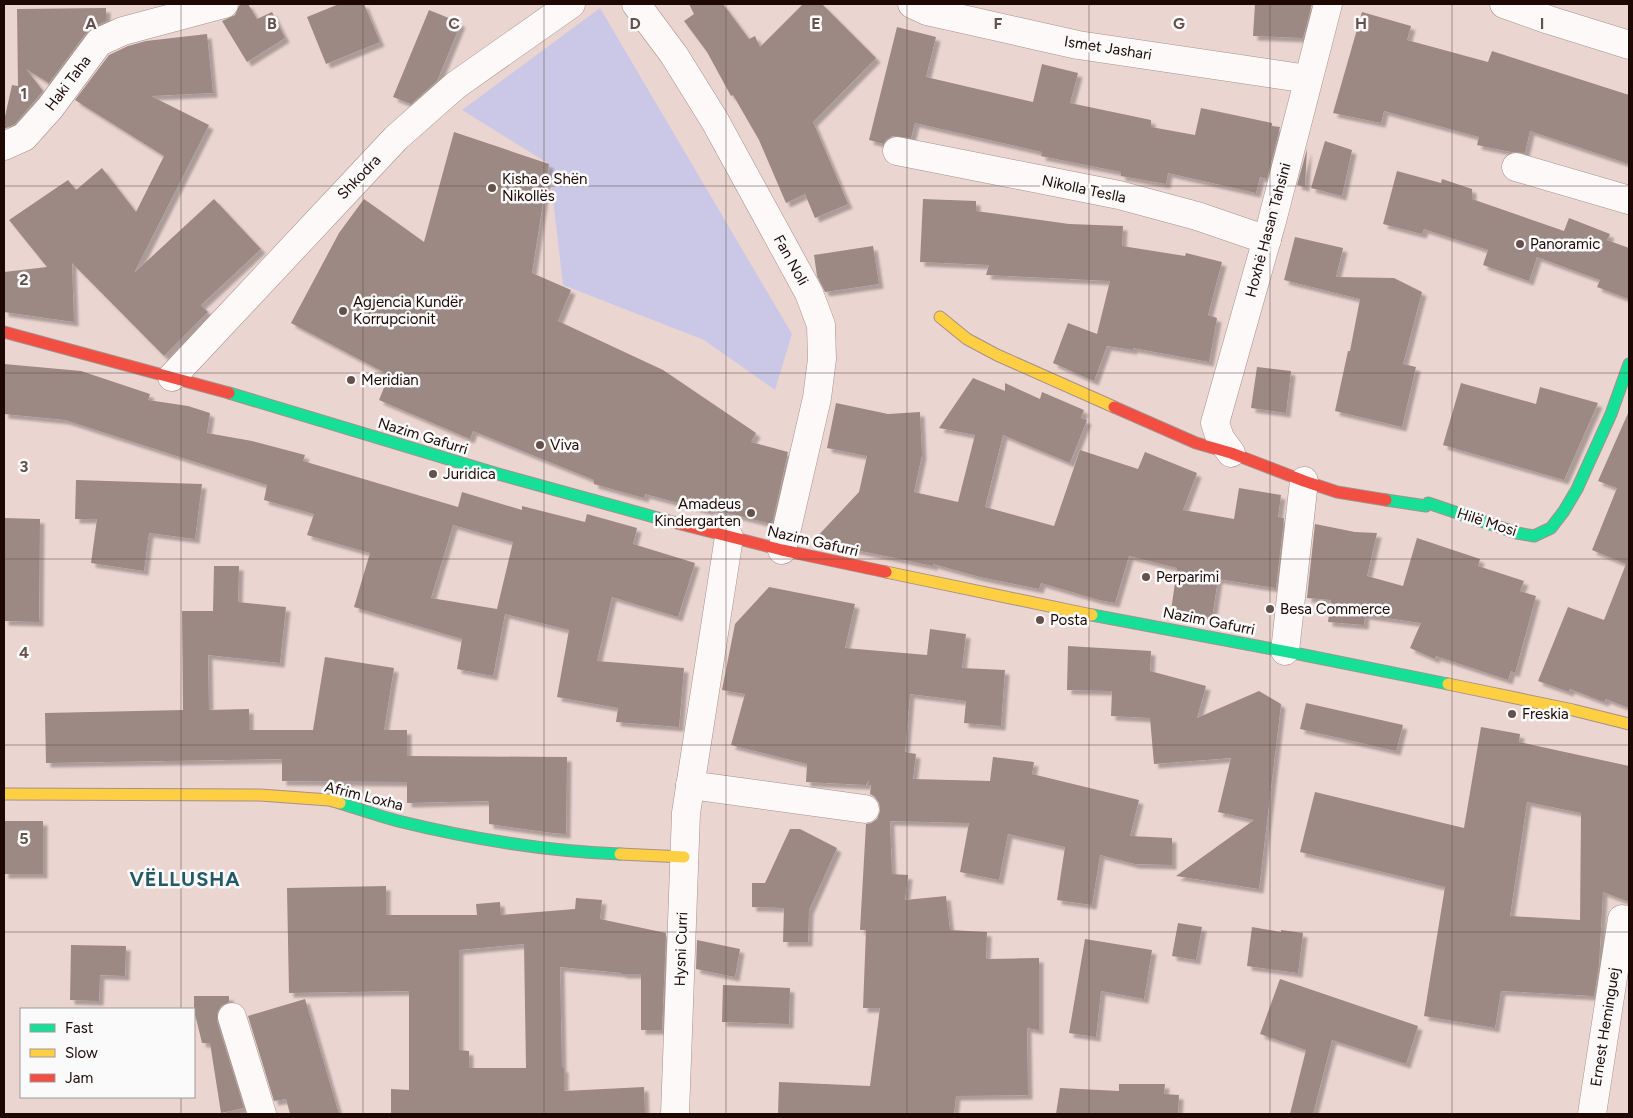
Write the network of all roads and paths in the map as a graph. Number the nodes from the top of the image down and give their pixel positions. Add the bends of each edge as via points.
1 (224, 4) edge
2 (571, 4) edge
3 (636, 4) edge
4 (912, 4) edge
5 (1328, 4) edge
6 (1504, 4) edge
7 (1629, 45) edge
8 (1308, 79) junction
9 (4, 146) edge
10 (898, 151) dead end
11 (1516, 167) dead end
12 (1629, 200) edge
13 (1267, 240) junction
14 (940, 317) dead end
15 (4, 332) edge
16 (1629, 364) edge
17 (172, 377) junction
18 (1231, 453) junction
19 (1304, 481) junction
20 (729, 537) junction
21 (782, 550) junction
22 (1285, 651) junction
23 (1629, 724) edge
24 (690, 785) junction
25 (4, 794) edge
26 (865, 809) dead end
27 (684, 857) junction
28 (1629, 922) edge
29 (232, 1017) dead end
30 (262, 1114) edge
31 (676, 1114) edge
32 (1592, 1114) edge

1 - 9 street, Haki Taha via 123,32 99,42 24,137
2 - 17 street, Shkodra via 456,85 396,138
3 - 21 street, Fan Noli via 674,55 715,121 809,293 821,325 822,358 817,398
4 - 8 street, Ismet Jashari via 927,11 1078,44
5 - 8 street, Hoxhë Hasan Tahsini
6 - 7 street
8 - 13 street, Hoxhë Hasan Tahsini
10 - 13 street, Nikolla Teslla via 1119,195 1197,216
11 - 12 street
13 - 18 street, Hoxhë Hasan Tahsini via 1215,423 1220,438
14 - 18 street via 967,340 997,355 1196,443
15 - 17 street, Nazim Gafurri
16 - 19 street, Hilë Mosi via 1611,414 1577,489 1551,528 1534,536 1428,504 1366,498
17 - 20 street, Nazim Gafurri via 498,474
18 - 19 street
19 - 22 street
20 - 21 street, Nazim Gafurri
20 - 24 street, Hysni Curri
21 - 22 street, Nazim Gafurri via 1024,602
22 - 23 street, Nazim Gafurri
24 - 26 street
24 - 27 street, Hysni Curri
25 - 27 street, Afrim Loxha via 260,795 329,800 397,821 497,842 575,852
27 - 31 street, Hysni Curri
28 - 32 street, Ernest Heminguej via 1622,919
29 - 30 street

